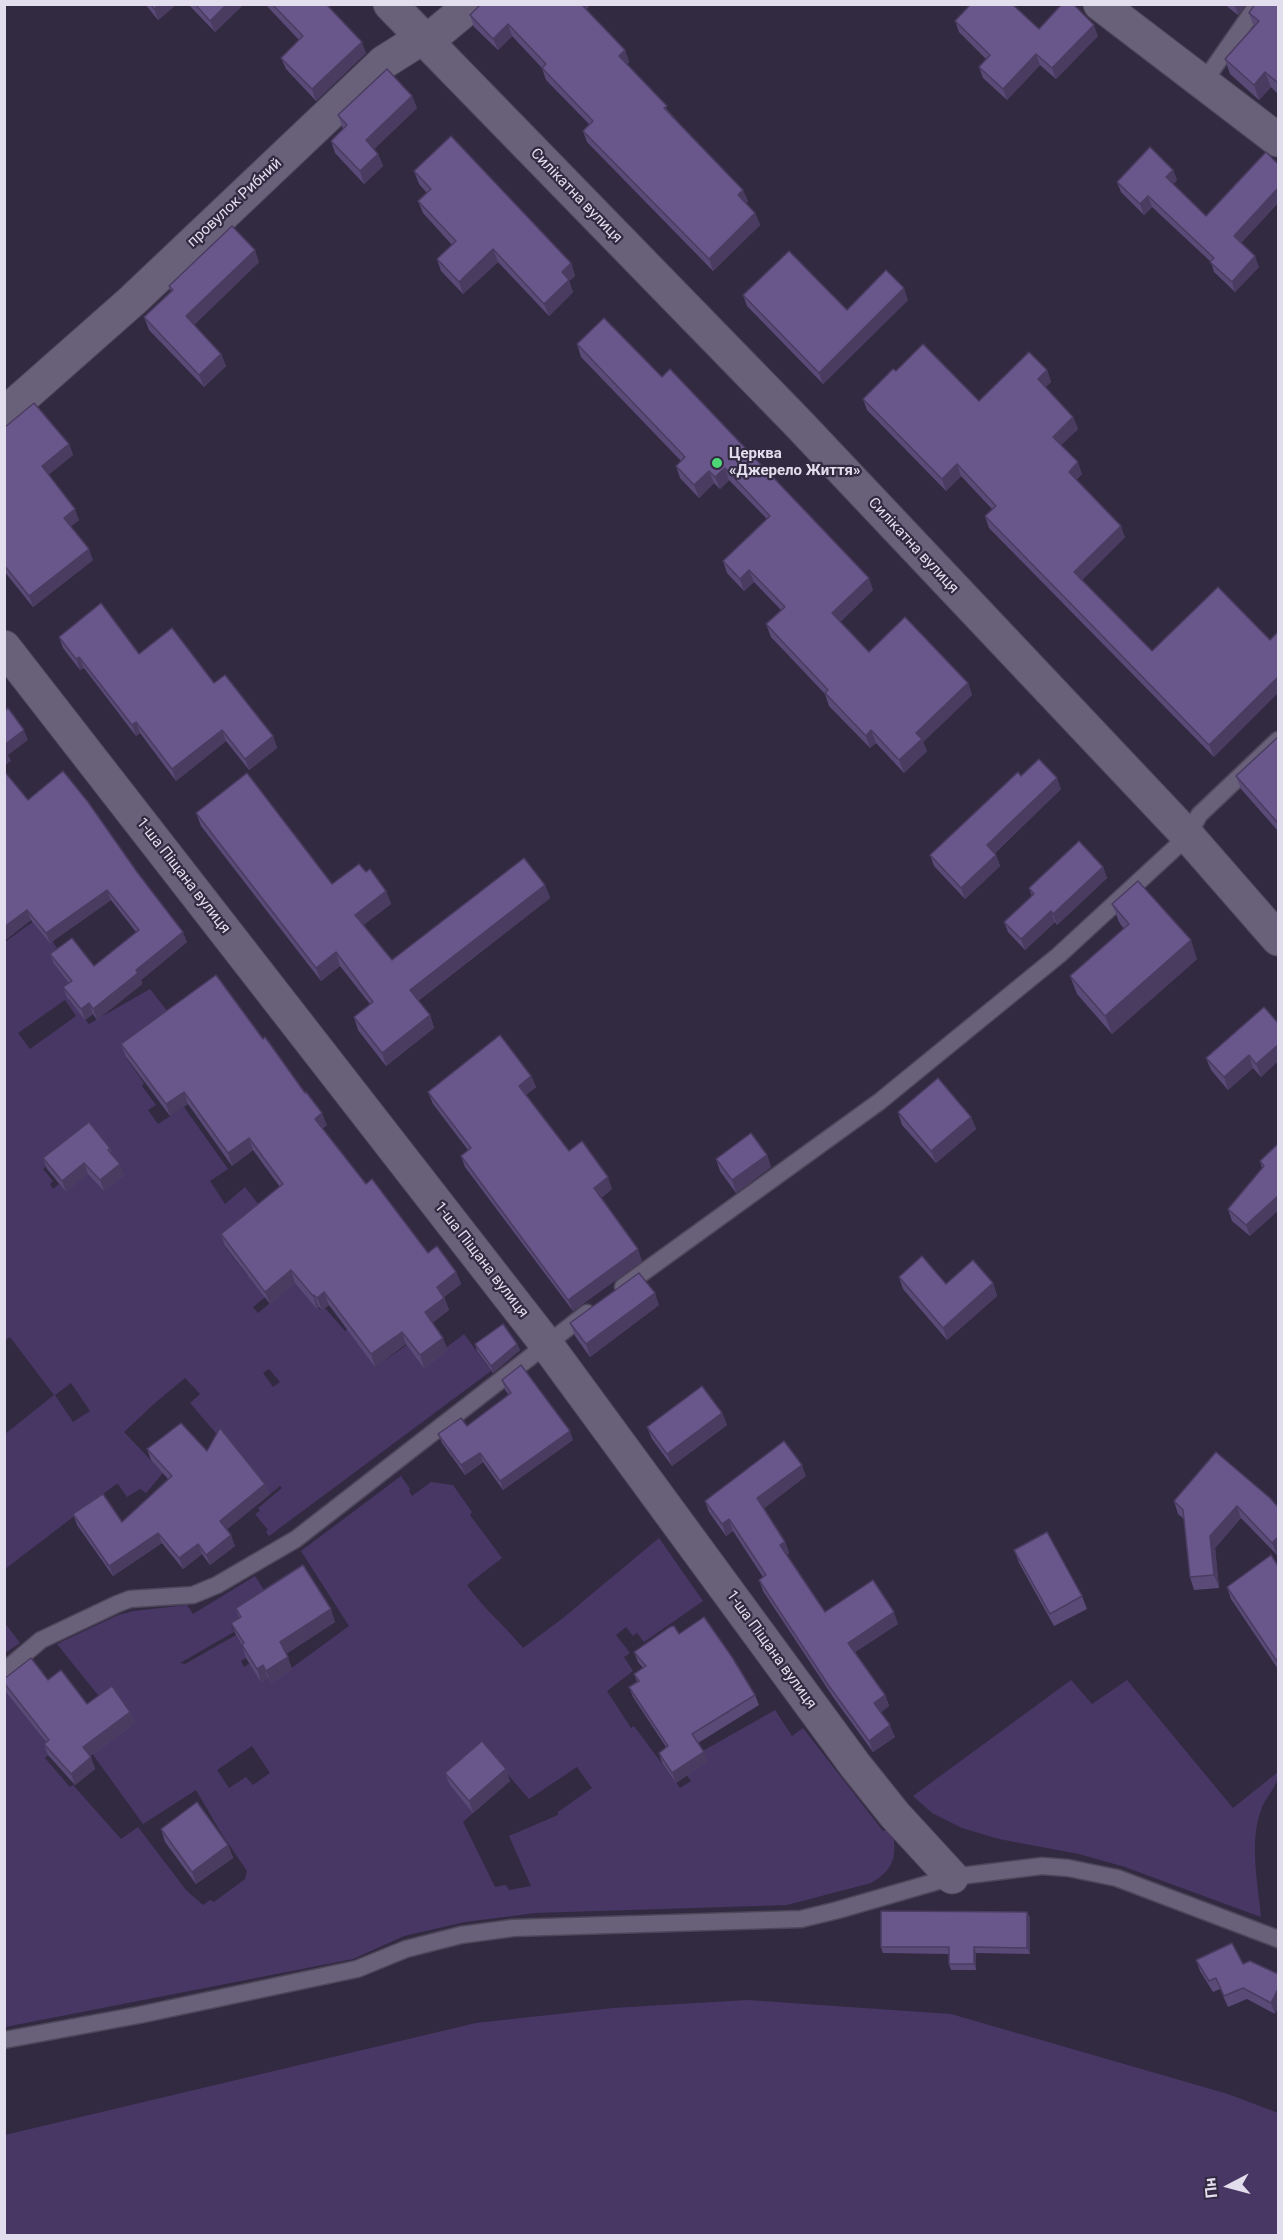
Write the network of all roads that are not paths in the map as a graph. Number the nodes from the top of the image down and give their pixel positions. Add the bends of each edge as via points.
1 (390, 4) edge
2 (472, 4) edge
3 (1100, 4) edge
4 (1258, 4) edge
5 (422, 38) junction
6 (1203, 83) junction
7 (1278, 140) edge
8 (4, 414) edge
9 (4, 647) edge
10 (1278, 740) edge
11 (1188, 836) junction
12 (1278, 939) edge
13 (547, 1345) junction
14 (4, 1671) edge
15 (952, 1876) junction
16 (1278, 1939) edge
17 (4, 2040) edge

1 - 5 street, Силікатна вулиця
2 - 5 street, провулок Рибний via 437,33
3 - 6 street
4 - 6 lane
5 - 8 street, провулок Рибний via 384,62 133,300
5 - 11 street, Силікатна вулиця via 798,423
6 - 7 street
9 - 13 street, 1-ша Піщана вулиця
10 - 11 lane via 1199,815
11 - 12 street, Силікатна вулиця
11 - 13 lane via 1059,955 879,1102
13 - 14 lane via 296,1539 193,1595 130,1599 117,1604 41,1640
13 - 15 street, 1-ша Піщана вулиця via 855,1765
15 - 16 lane via 1042,1866 1068,1868 1117,1878
15 - 17 lane via 801,1919 513,1928 461,1935 406,1949 357,1969

